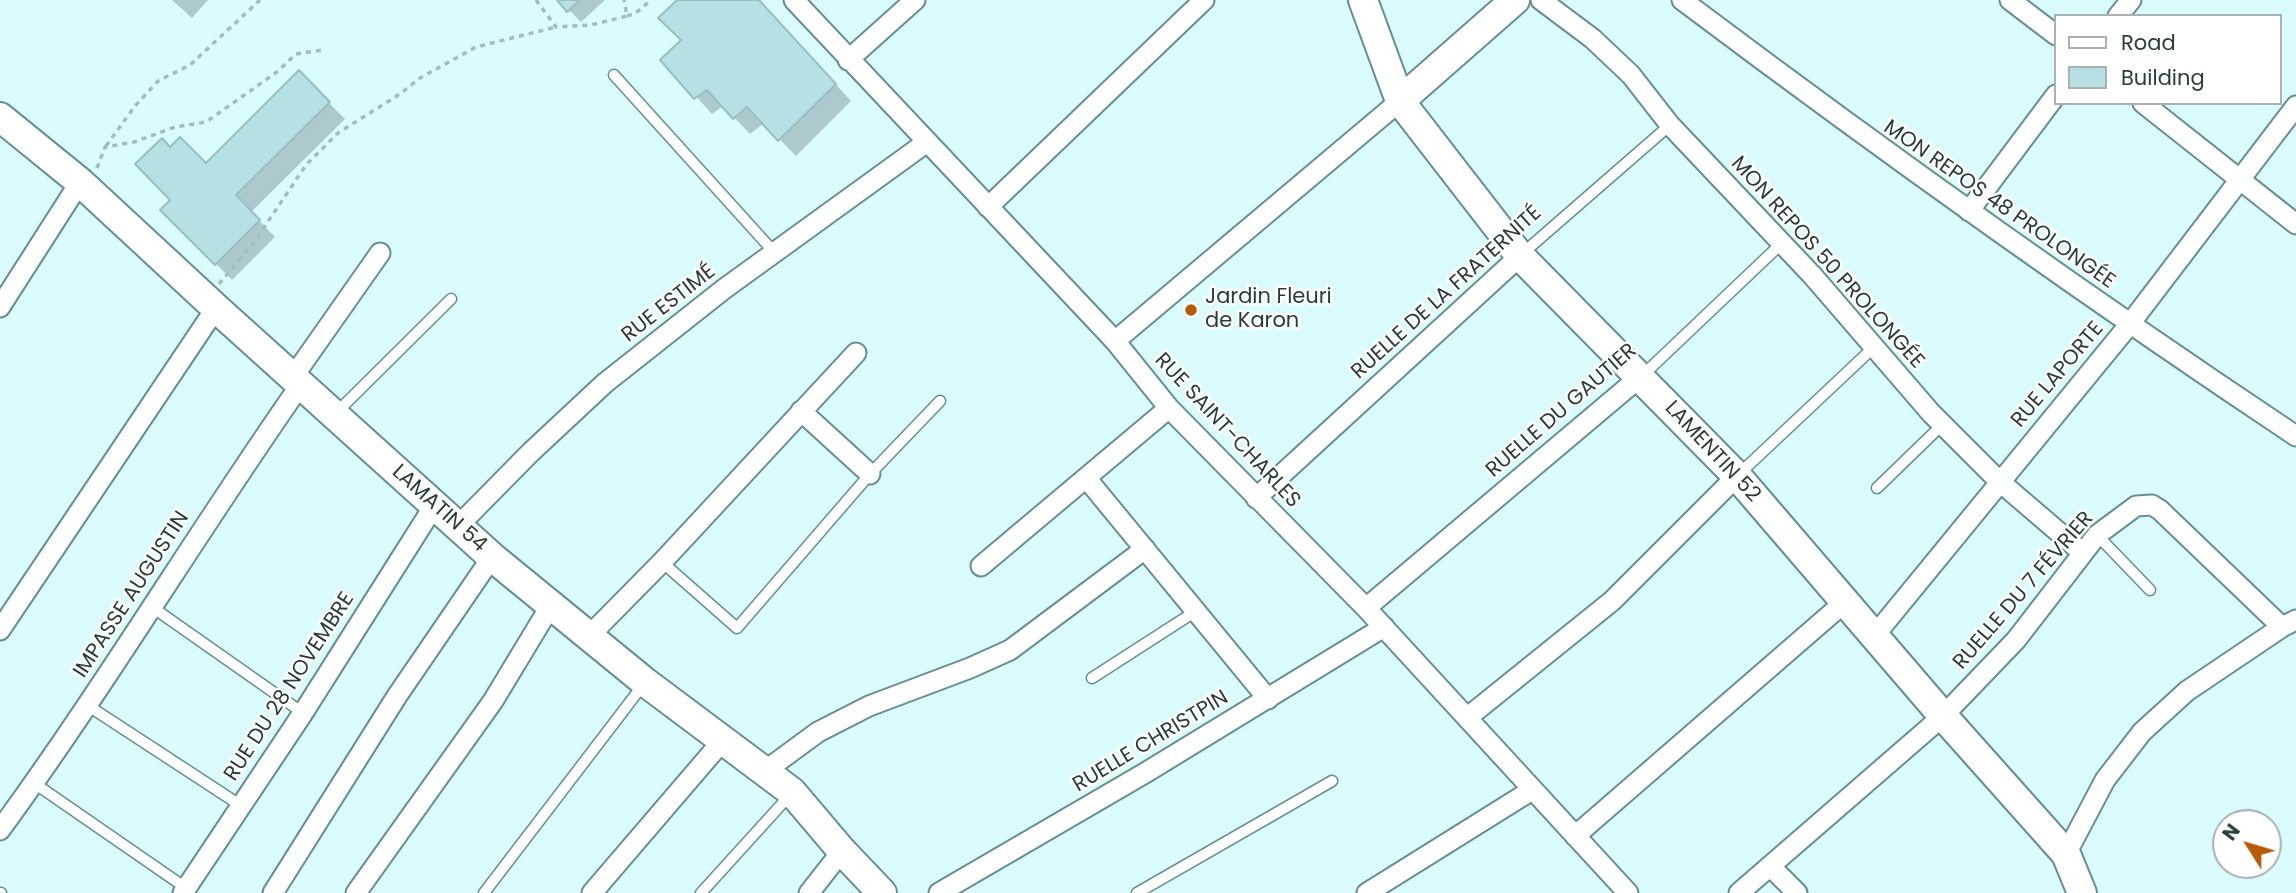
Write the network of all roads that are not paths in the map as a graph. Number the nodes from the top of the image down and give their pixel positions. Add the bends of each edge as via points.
1 (794, 0) edge
2 (915, 0) edge
3 (1205, 0) edge
4 (1363, 0) edge
5 (1515, 0) edge
6 (1541, 0) edge
7 (1682, 0) edge
8 (2010, 0) edge
9 (2131, 0) edge
10 (2120, 14) edge
11 (2054, 33) edge
12 (848, 60) junction
13 (614, 75) dead end
14 (2054, 98) edge
15 (1400, 101) junction
16 (2146, 105) edge
17 (2296, 106) edge
18 (0, 117) edge
19 (1670, 125) junction
20 (927, 142) junction
21 (2240, 179) junction
22 (80, 182) junction
23 (988, 207) junction
24 (1969, 211) junction
25 (2296, 224) edge
26 (1782, 243) junction
27 (774, 252) junction
28 (380, 253) dead end
29 (1520, 256) junction
30 (451, 299) dead end
31 (211, 304) junction
32 (0, 307) edge
33 (2129, 326) junction
34 (1115, 341) junction
35 (1873, 348) junction
36 (856, 353) dead end
37 (1640, 377) junction
38 (297, 380) junction
39 (940, 401) dead end
40 (1170, 408) junction
41 (801, 411) junction
42 (335, 414) junction
43 (1943, 425) junction
44 (2296, 436) edge
45 (870, 474) junction
46 (1737, 476) junction
47 (1087, 479) junction
48 (1999, 481) junction
49 (1877, 488) dead end
50 (1256, 498) junction
51 (434, 506) junction
52 (459, 525) junction
53 (2097, 535) junction
54 (1145, 549) junction
55 (2083, 553) junction
56 (492, 557) junction
57 (662, 562) junction
58 (981, 566) dead end
59 (2150, 590) dead end
60 (1846, 601) junction
61 (551, 605) junction
62 (152, 607) junction
63 (1366, 608) junction
64 (1196, 611) junction
65 (2289, 623) edge
66 (1384, 627) junction
67 (0, 630) edge
68 (1875, 635) junction
69 (589, 636) junction
70 (1092, 678) dead end
71 (645, 681) junction
72 (1268, 699) junction
73 (87, 705) junction
74 (303, 713) junction
75 (1943, 716) junction
76 (1468, 717) junction
77 (724, 739) junction
78 (765, 771) junction
79 (1332, 781) dead end
80 (34, 783) junction
81 (1532, 790) junction
82 (792, 792) junction
83 (240, 805) junction
84 (0, 830) edge
85 (1575, 836) junction
86 (842, 851) junction
87 (2066, 854) junction
88 (1770, 866) junction
89 (185, 891) edge
90 (273, 893) edge
91 (356, 893) edge
92 (484, 893) edge
93 (592, 893) edge
94 (701, 893) edge
95 (810, 893) edge
96 (882, 893) edge
97 (939, 893) edge
98 (1137, 893) edge
99 (1367, 893) edge
100 (1628, 893) edge
101 (1739, 893) edge
102 (1797, 893) edge
103 (2082, 893) edge

1 - 12 street, RUE SAINT-CHARLES
2 - 12 street
3 - 23 street
4 - 15 street, LAMENTIN 52
5 - 15 street
6 - 19 street, MON REPOS 50 PROLONGÉE via 1631,75
7 - 24 street, MON REPOS 48 PROLONGÉE
8 - 11 street
9 - 10 street
12 - 20 street, RUE SAINT-CHARLES
13 - 27 lane
14 - 24 street
15 - 29 street, LAMENTIN 52
15 - 34 street
16 - 21 street
17 - 21 street, RUE LAPORTE
18 - 22 street, LAMATIN 54
19 - 26 street, MON REPOS 50 PROLONGÉE
19 - 29 lane, RUELLE DE LA FRATERNITÉ
20 - 23 street, RUE SAINT-CHARLES
20 - 27 street, RUE ESTIMÉ
21 - 25 street
21 - 33 street, RUE LAPORTE
22 - 31 street, LAMATIN 54
22 - 32 street
23 - 34 street, RUE SAINT-CHARLES
24 - 33 street, MON REPOS 48 PROLONGÉE
26 - 35 street, MON REPOS 50 PROLONGÉE
26 - 37 lane, RUELLE DU GAUTIER
27 - 52 street, RUE ESTIMÉ via 605,383
28 - 38 street, IMPASSE AUGUSTIN
29 - 37 street, LAMENTIN 52
29 - 50 street, RUELLE DE LA FRATERNITÉ
30 - 42 lane
31 - 38 street, LAMATIN 54
31 - 67 street
33 - 44 street, MON REPOS 48 PROLONGÉE
33 - 48 street, RUE LAPORTE
34 - 40 street, RUE SAINT-CHARLES
35 - 43 street, MON REPOS 50 PROLONGÉE
35 - 46 lane
36 - 41 street
37 - 46 street, LAMENTIN 52
37 - 63 street, RUELLE DU GAUTIER
38 - 42 street, LAMATIN 54
38 - 62 street, IMPASSE AUGUSTIN
39 - 45 lane
40 - 47 street
40 - 50 street, RUE SAINT-CHARLES
41 - 45 street
41 - 57 street
42 - 51 street, LAMATIN 54
43 - 48 street, MON REPOS 50 PROLONGÉE
43 - 49 lane
45 - 57 lane via 737,628
46 - 60 street, LAMENTIN 52
46 - 76 street via 1612,601
47 - 54 street
47 - 58 street
48 - 55 street, MON REPOS 50 PROLONGÉE
48 - 68 street, RUE LAPORTE
50 - 63 street, RUE SAINT-CHARLES
51 - 52 street, LAMATIN 54
51 - 74 street, RUE DU 28 NOVEMBRE
52 - 56 street, LAMATIN 54
53 - 55 street, RUELLE DU 7 FÉVRIER
53 - 59 lane
53 - 65 street, RUELLE DU 7 FÉVRIER via 2136,506 2152,505
54 - 64 street
54 - 78 street via 1010,650 869,706 818,732
55 - 75 street, RUELLE DU 7 FÉVRIER via 2016,640
56 - 61 street, LAMATIN 54
56 - 90 street via 397,696
57 - 69 street
60 - 68 street, LAMENTIN 52
60 - 85 street
61 - 69 street, LAMATIN 54
61 - 91 street via 493,701
62 - 73 street, IMPASSE AUGUSTIN
62 - 74 lane
63 - 66 street, RUE SAINT-CHARLES
64 - 70 lane
64 - 72 street
65 - 87 street via 2187,691 2142,732 2105,780
66 - 72 street, RUELLE CHRISTPIN
66 - 76 street, RUE SAINT-CHARLES
68 - 75 street, LAMENTIN 52
69 - 71 street, LAMATIN 54
71 - 77 street, LAMATIN 54
71 - 92 lane
72 - 97 street, RUELLE CHRISTPIN
73 - 80 street, IMPASSE AUGUSTIN
73 - 83 lane
74 - 83 street, RUE DU 28 NOVEMBRE
75 - 87 street, LAMENTIN 52
75 - 88 street, RUELLE DU 7 FÉVRIER
76 - 81 street, RUE SAINT-CHARLES
77 - 78 street, LAMATIN 54
77 - 93 street
78 - 82 street, LAMATIN 54
79 - 98 lane
80 - 84 street, IMPASSE AUGUSTIN
80 - 89 lane
81 - 85 street, RUE SAINT-CHARLES
81 - 99 street
82 - 86 street, LAMATIN 54
82 - 94 lane
83 - 89 street, RUE DU 28 NOVEMBRE
85 - 100 street, RUE SAINT-CHARLES
86 - 95 street
86 - 96 street, LAMATIN 54
87 - 103 street, LAMENTIN 52
88 - 101 street, RUELLE DU 7 FÉVRIER
88 - 102 street

